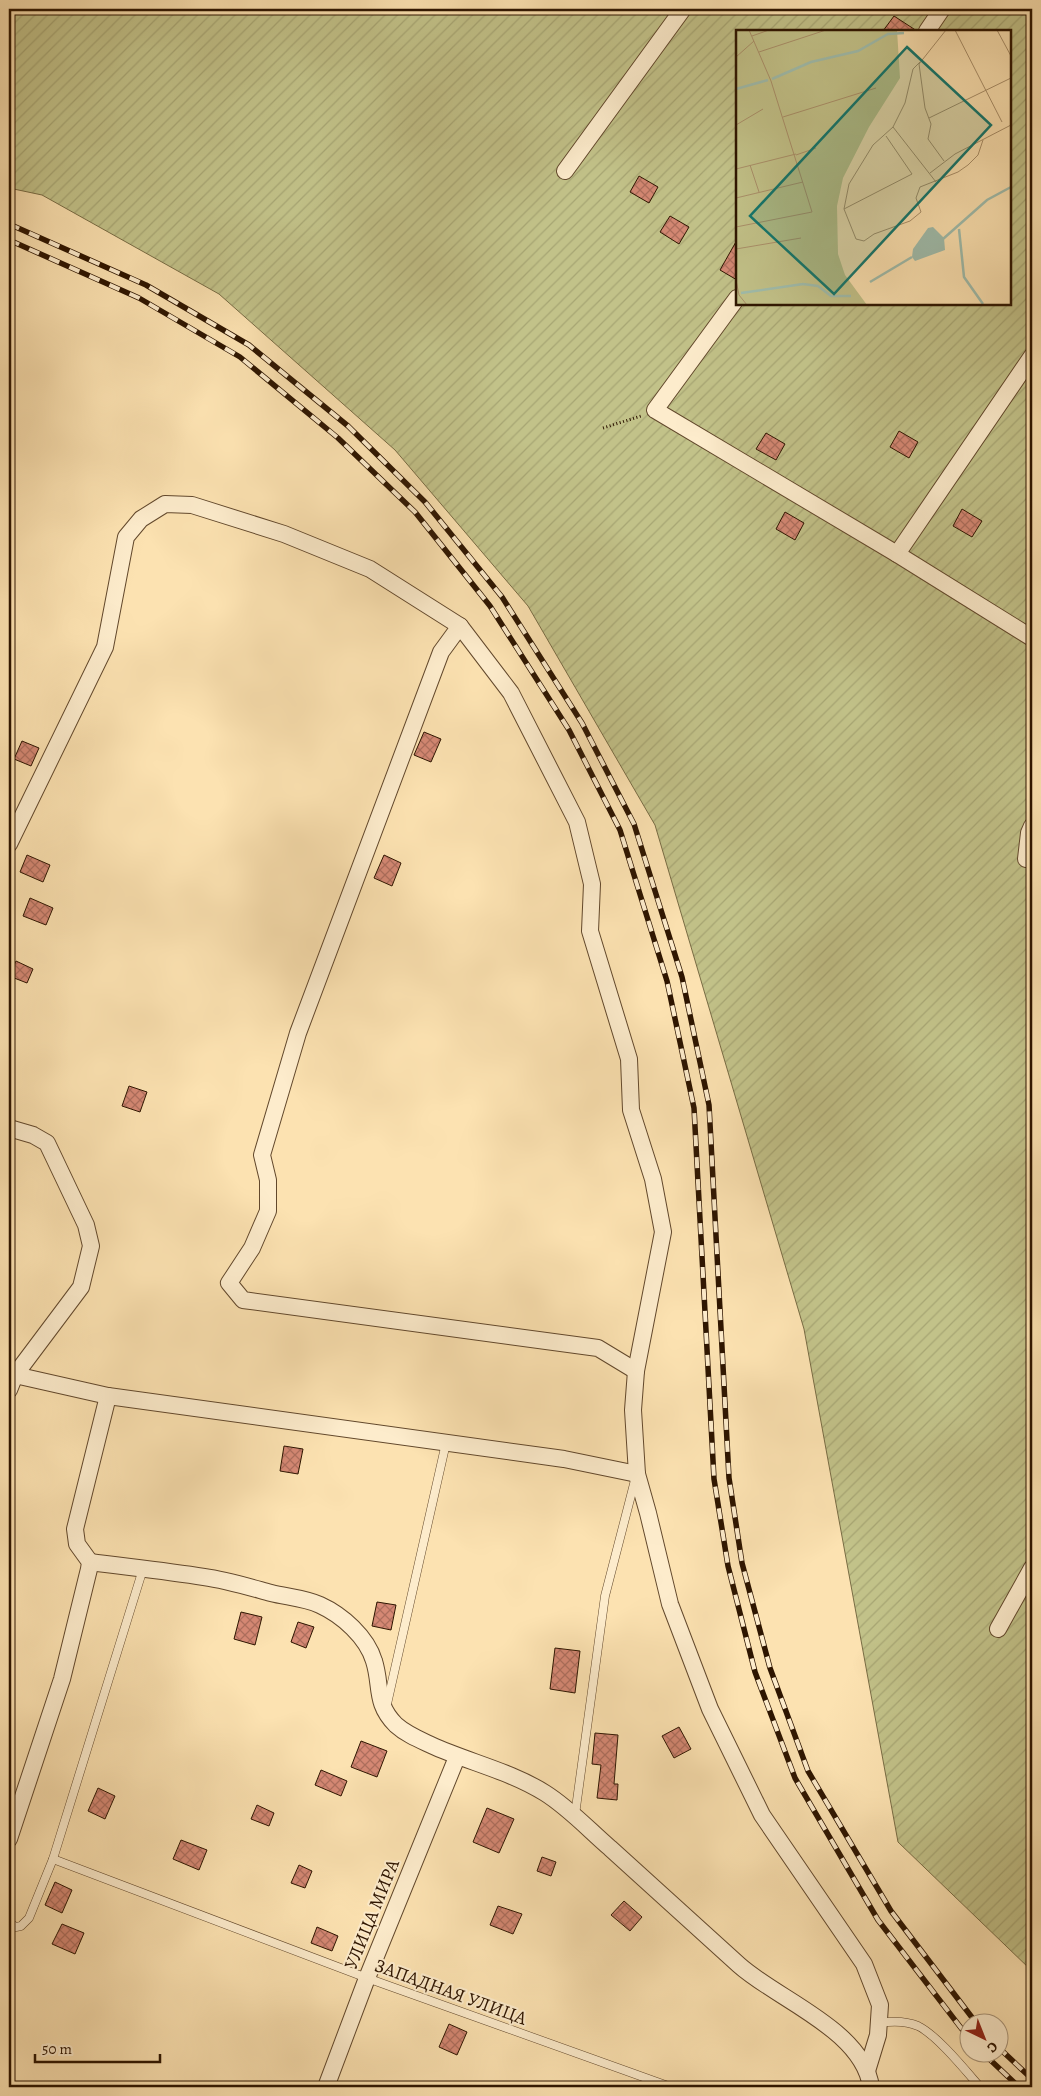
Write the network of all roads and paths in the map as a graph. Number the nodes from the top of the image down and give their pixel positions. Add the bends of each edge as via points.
1 (683, 9) edge
2 (942, 9) edge
3 (927, 30) edge
4 (565, 171) dead end
5 (736, 299) edge
6 (1032, 356) edge
7 (655, 410) junction
8 (603, 428) dead end
9 (897, 554) junction
10 (460, 626) junction
11 (1032, 638) edge
12 (1032, 826) edge
13 (9, 844) edge
14 (1026, 859) dead end
15 (9, 1128) edge
16 (636, 1371) junction
17 (12, 1382) edge
18 (108, 1396) junction
19 (446, 1443) junction
20 (637, 1474) junction
21 (90, 1562) junction
22 (1032, 1568) edge
23 (143, 1569) junction
24 (998, 1628) dead end
25 (385, 1711) junction
26 (457, 1757) junction
27 (575, 1817) junction
28 (9, 1839) edge
29 (53, 1859) junction
30 (9, 1923) edge
31 (367, 1978) junction
32 (880, 2023) junction
33 (867, 2071) junction
34 (326, 2087) edge
35 (671, 2087) edge
36 (871, 2087) edge
37 (980, 2087) edge

1 - 4 street
2 - 3 street
5 - 7 street
6 - 9 street
7 - 8 path
7 - 9 street
9 - 11 street
10 - 13 street via 370,569 284,534 192,505 165,504 141,519 126,537 105,647
10 - 16 street via 512,693 577,822 592,884 590,931 629,1059 631,1110 653,1179 663,1232
10 - 16 street via 441,652 298,1033 262,1155 268,1180 268,1211 252,1248 229,1282 242,1300 598,1348
12 - 14 street
15 - 17 street via 47,1143 86,1225 91,1246 82,1287
16 - 20 street via 633,1410
17 - 18 street
18 - 19 street
18 - 21 street via 75,1529 77,1544
19 - 20 street via 564,1459
19 - 25 lane
20 - 27 lane via 605,1596
20 - 32 street via 670,1604 710,1709 762,1815 864,1964 880,2005
21 - 23 street
21 - 28 street via 62,1679
22 - 24 street
23 - 25 street via 206,1577 319,1604 331,1611 348,1624 370,1651
23 - 29 lane
25 - 26 street via 404,1732
26 - 27 street via 525,1782 548,1795
26 - 31 street, УЛИЦА МИРА
27 - 33 street via 751,1975 814,2015 841,2038
29 - 30 lane via 29,1918 21,1926
29 - 31 lane, ЗАПАДНАЯ УЛИЦА
31 - 34 street, УЛИЦА МИРА
31 - 35 lane, ЗАПАДНАЯ УЛИЦА
32 - 33 street
32 - 37 lane via 893,2021 919,2026
33 - 36 street

